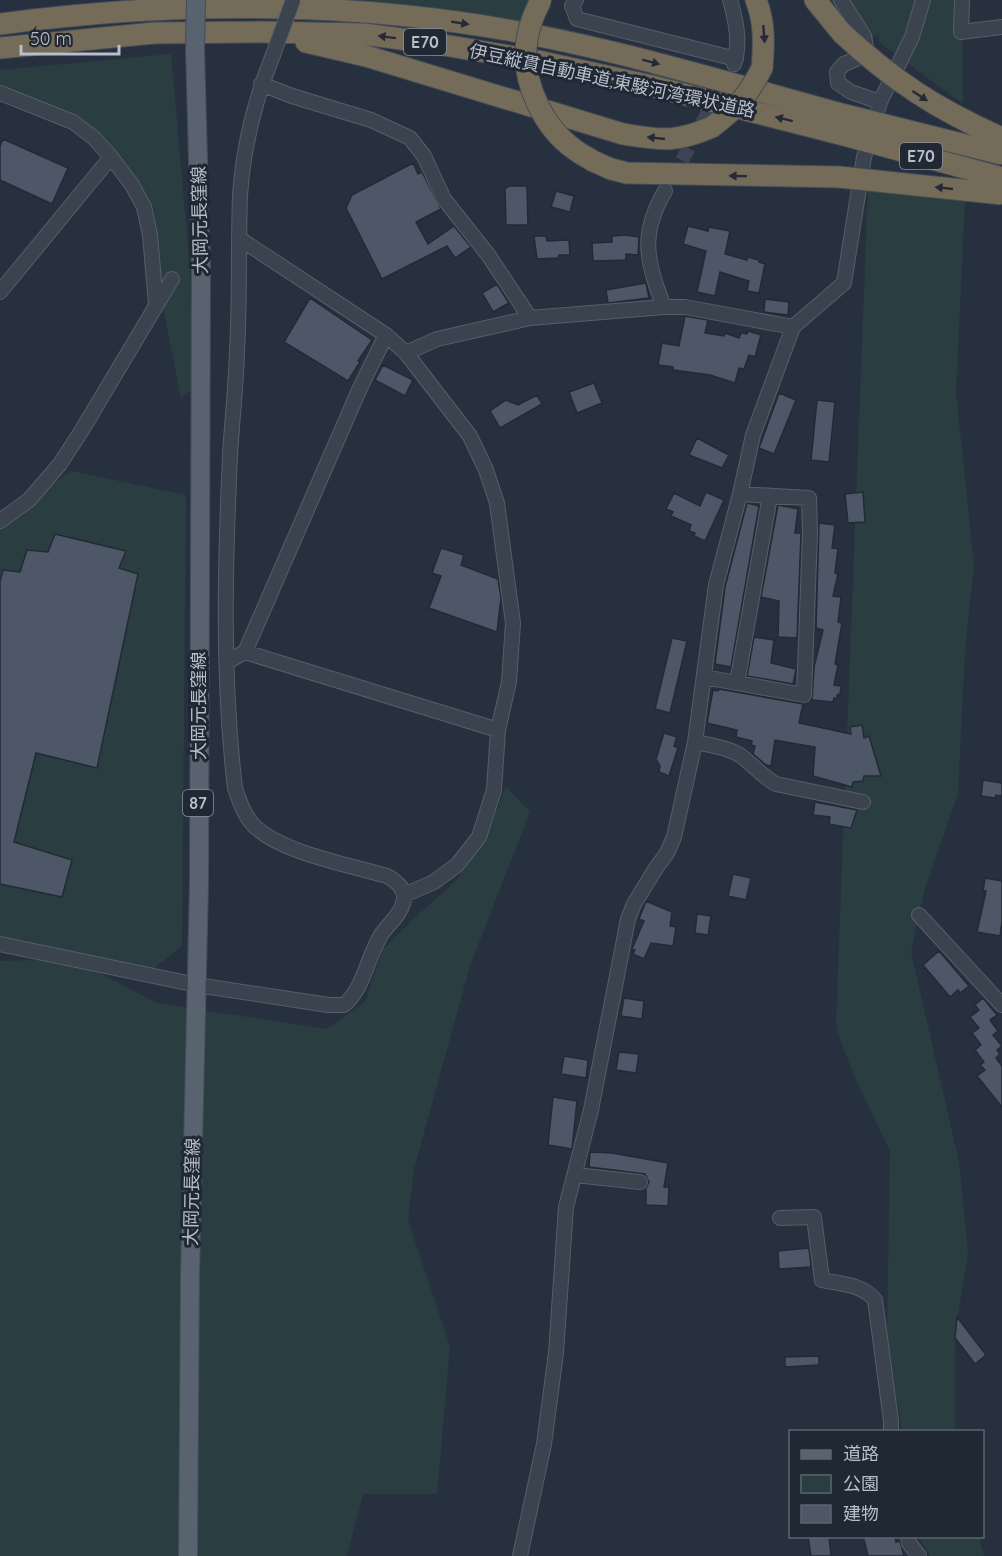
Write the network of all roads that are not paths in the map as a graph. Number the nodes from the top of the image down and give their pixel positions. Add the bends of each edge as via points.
1 (196, 0) edge
2 (235, 0) edge
3 (293, 0) edge
4 (541, 0) edge
5 (576, 0) edge
6 (730, 0) edge
7 (756, 0) edge
8 (814, 0) edge
9 (841, 0) edge
10 (923, 0) edge
11 (962, 0) edge
12 (150, 11) junction
13 (0, 24) edge
14 (1002, 27) edge
15 (263, 32) junction
16 (0, 48) edge
17 (261, 84) junction
18 (0, 93) edge
19 (880, 102) junction
20 (843, 124) junction
21 (1002, 138) edge
22 (1002, 154) edge
23 (111, 157) junction
24 (1002, 178) edge
25 (665, 191) tunnel mouth
26 (1002, 194) edge
27 (240, 239) junction
28 (172, 279) dead end
29 (0, 292) edge
30 (156, 304) junction
31 (664, 307) junction
32 (530, 318) junction
33 (794, 327) junction
34 (386, 335) junction
35 (406, 353) junction
36 (740, 494) junction
37 (770, 496) junction
38 (0, 521) edge
39 (245, 652) junction
40 (227, 662) junction
41 (704, 677) junction
42 (737, 683) junction
43 (498, 730) junction
44 (695, 742) junction
45 (863, 802) dead end
46 (404, 895) junction
47 (919, 915) dead end
48 (0, 944) edge
49 (197, 985) junction
50 (1002, 1005) edge
51 (576, 1175) junction
52 (640, 1182) dead end
53 (780, 1218) dead end
54 (891, 1430) edge
55 (909, 1538) edge
56 (188, 1556) edge
57 (520, 1556) edge
58 (919, 1556) edge

1 - 49 main road, 大岡元長窪線 / 87, bridge via 201,268
2 - 12 highway
3 - 17 street, bridge
26 -> 4 highway, bridge via 839,177 627,173 611,169 572,149 543,114 528,77 526,46
5 - 6 street via 572,6 577,19 735,61 736,19
7 -> 15 highway, bridge via 765,39 762,68 748,94 712,127 688,138 663,140 623,134 366,56
8 -> 21 highway, bridge via 870,60 922,98
9 - 19 street via 864,36 866,47 837,72 838,83
10 - 19 street via 912,37
11 - 14 street via 961,32
12 - 13 highway, 伊豆縦貫自動車道;東駿河湾環状道路 / E70
12 -> 20 highway, 伊豆縦貫自動車道;東駿河湾環状道路 / E70 via 307,9 458,22 630,57
15 - 16 highway, 伊豆縦貫自動車道;東駿河湾環状道路 / E70 via 154,33
20 -> 15 highway, 伊豆縦貫自動車道;東駿河湾環状道路 / E70 via 438,44 364,34
17 - 27 street via 244,160
17 - 32 street via 371,120 410,138 424,156 444,199 489,256
18 - 23 street via 73,123
19 - 33 street via 864,156 844,283
20 - 22 highway, 伊豆縦貫自動車道;東駿河湾環状道路 / E70, bridge
20 - 24 highway, 伊豆縦貫自動車道;東駿河湾環状道路 / E70, bridge
23 - 29 street
23 - 30 street via 144,207
25 - 31 street via 656,207 649,243 649,263
27 - 34 street
27 - 40 street via 226,570
28 - 30 street
30 - 38 street via 60,464 29,500
31 - 32 street
31 - 33 street via 685,307
32 - 35 street via 437,339
33 - 36 street via 753,435
34 - 35 street
34 - 39 street
35 - 43 street via 470,436 497,503 513,623 509,682
36 - 37 street
36 - 41 street via 720,562
37 - 42 street
37 - 42 street via 809,498 804,695
39 - 40 street
39 - 43 street
40 - 46 street via 235,788 250,822 263,835 285,847 387,876 397,881
41 - 42 street
41 - 44 street
43 - 46 street via 494,790 478,837 457,866
44 - 45 street via 738,754 776,784
44 - 51 street via 674,837 628,919
46 - 49 street via 400,911 372,951 358,990 344,1005
47 - 50 street
48 - 49 street
49 - 56 main road, 大岡元長窪線 / 87
51 - 52 street
51 - 57 street via 566,1208 556,1353 544,1444
53 - 54 street via 814,1217 822,1280 858,1287 875,1300
55 - 58 street

